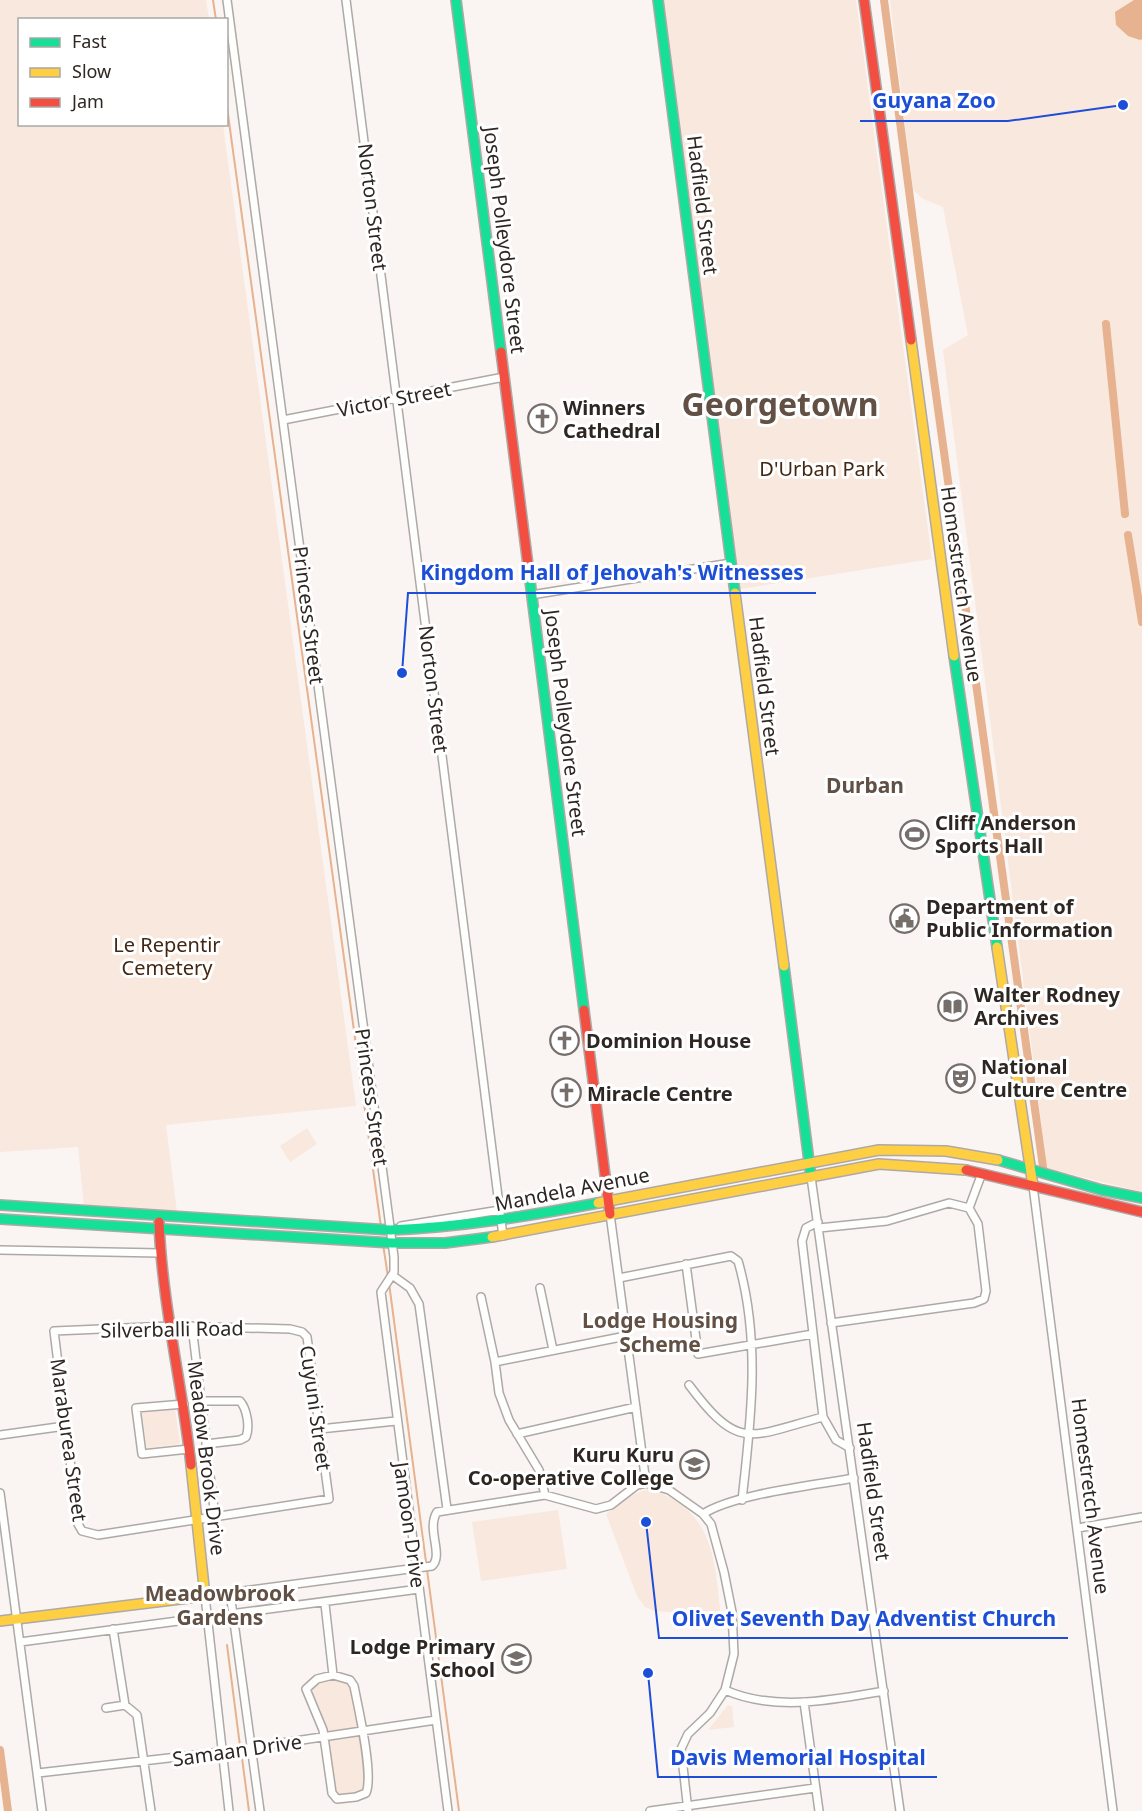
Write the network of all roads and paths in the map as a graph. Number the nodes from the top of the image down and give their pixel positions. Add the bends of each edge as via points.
1 (227, 0) edge
2 (346, 0) edge
3 (456, 0) edge
4 (658, 0) edge
5 (864, 0) edge
6 (504, 377) junction
7 (397, 398) junction
8 (283, 420) junction
9 (731, 563) junction
10 (531, 595) junction
11 (809, 1163) junction
12 (1031, 1171) junction
13 (982, 1173) junction
14 (811, 1177) junction
15 (1033, 1186) junction
16 (1142, 1198) edge
17 (608, 1200) junction
18 (0, 1205) edge
19 (969, 1208) junction
20 (500, 1210) junction
21 (1142, 1212) edge
22 (610, 1214) junction
23 (159, 1216) junction
24 (0, 1219) edge
25 (501, 1221) junction
26 (818, 1225) junction
27 (159, 1228) junction
28 (386, 1230) junction
29 (503, 1236) junction
30 (386, 1242) junction
31 (0, 1250) edge
32 (160, 1253) junction
33 (686, 1264) junction
34 (391, 1276) junction
35 (619, 1278) junction
36 (540, 1288) dead end
37 (481, 1297) dead end
38 (831, 1323) junction
39 (171, 1326) junction
40 (192, 1326) junction
41 (290, 1329) joint
42 (54, 1331) joint
43 (813, 1334) junction
44 (626, 1336) junction
45 (753, 1344) junction
46 (553, 1350) junction
47 (495, 1362) junction
48 (689, 1385) dead end
49 (201, 1401) junction
50 (184, 1404) junction
51 (636, 1407) junction
52 (823, 1417) junction
53 (396, 1421) junction
54 (65, 1426) junction
55 (320, 1429) junction
56 (517, 1434) junction
57 (0, 1435) edge
58 (749, 1436) junction
59 (206, 1444) junction
60 (850, 1448) junction
61 (189, 1449) junction
62 (854, 1478) junction
63 (646, 1483) junction
64 (0, 1493) edge
65 (544, 1495) junction
66 (742, 1500) junction
67 (447, 1509) junction
68 (703, 1514) junction
69 (215, 1517) junction
70 (1142, 1517) edge
71 (198, 1520) junction
72 (1078, 1528) junction
73 (420, 1568) junction
74 (420, 1589) junction
75 (230, 1593) junction
76 (205, 1596) junction
77 (325, 1604) junction
78 (233, 1615) junction
79 (207, 1618) junction
80 (17, 1619) junction
81 (0, 1621) edge
82 (113, 1629) junction
83 (20, 1642) junction
84 (333, 1675) junction
85 (725, 1690) junction
86 (884, 1690) junction
87 (804, 1702) junction
88 (125, 1705) junction
89 (106, 1708) dead end
90 (436, 1720) junction
91 (363, 1733) junction
92 (324, 1738) junction
93 (251, 1748) junction
94 (221, 1752) junction
95 (144, 1762) junction
96 (38, 1773) junction
97 (815, 1788) junction
98 (688, 1809) edge
99 (42, 1811) edge
100 (151, 1811) edge
101 (229, 1811) edge
102 (260, 1811) edge
103 (448, 1811) edge
104 (650, 1811) edge
105 (819, 1811) edge
106 (900, 1811) edge
107 (1113, 1811) edge

1 - 8 street, Princess Street
2 - 7 street, Norton Street
3 - 6 main road, Joseph Polleydore Street
4 - 9 main road, Hadfield Street
5 - 12 main road, Homestretch Avenue via 967,750
6 - 7 street, Victor Street
6 - 10 main road, Joseph Polleydore Street
7 - 8 street, Victor Street
7 - 20 street, Norton Street
8 - 28 street, Princess Street
9 - 10 street
9 - 11 main road, Hadfield Street
10 - 17 main road, Joseph Polleydore Street
11 - 12 main road, Mandela Avenue via 879,1150 924,1149 986,1157
11 - 14 main road, Hadfield Street
11 - 17 main road, Mandela Avenue
12 - 15 main road, Homestretch Avenue
12 - 16 main road, Mandela Avenue
13 - 14 main road, Mandela Avenue via 923,1164 879,1164
13 - 15 main road, Mandela Avenue
13 - 19 street
14 - 22 main road, Mandela Avenue
14 - 26 street, Hadfield Street
15 - 21 main road, Mandela Avenue
15 - 72 street, Homestretch Avenue
17 - 22 main road, Joseph Polleydore Street
17 - 25 main road, Mandela Avenue
18 - 23 main road, Mandela Avenue
19 - 26 street via 949,1203 886,1221
19 - 38 street via 978,1224 984,1299
20 - 25 street, Norton Street
20 - 28 street
22 - 29 main road, Mandela Avenue
22 - 35 street
23 - 27 main road, Meadow Brook Drive
23 - 28 main road, Mandela Avenue
24 - 27 main road, Mandela Avenue
25 - 28 main road, Mandela Avenue
25 - 29 street, Norton Street
26 - 38 street, Hadfield Street
26 - 43 street via 806,1228 802,1241
27 - 30 main road, Mandela Avenue
27 - 32 main road, Meadow Brook Drive
28 - 30 street, Princess Street
29 - 30 main road, Mandela Avenue via 445,1243
30 - 34 street
31 - 32 street
32 - 39 main road, Meadow Brook Drive
33 - 35 street
33 - 45 street via 730,1256 737,1259
33 - 45 street via 698,1354
34 - 53 street, Jamoon Drive via 382,1287
34 - 67 street via 410,1288 419,1304
35 - 44 street
36 - 46 street
37 - 47 street
38 - 60 street, Hadfield Street
39 - 40 street, Silverballi Road
39 - 42 street, Silverballi Road
39 - 50 main road, Meadow Brook Drive
40 - 41 street, Silverballi Road
40 - 49 street
41 - 55 street, Cuyuni Street via 307,1337
42 - 54 street, Maraburea Street
43 - 45 street
43 - 52 street
44 - 46 street
44 - 51 street
45 - 58 street
46 - 47 street
47 - 56 street via 499,1393
48 - 58 street via 720,1422
49 - 59 street
49 - 59 street via 240,1401 246,1412 246,1437
50 - 61 main road, Meadow Brook Drive
50 - 61 street via 136,1407 142,1454
51 - 56 street
51 - 63 street
52 - 58 street
52 - 60 street via 831,1434
53 - 55 street
53 - 73 street, Jamoon Drive
54 - 57 street
54 - 71 street, Maraburea Street via 82,1531 98,1535
55 - 69 street, Cuyuni Street via 329,1499
56 - 65 street via 539,1470
58 - 66 street
59 - 69 street
60 - 62 street, Hadfield Street
61 - 71 main road, Meadow Brook Drive
62 - 66 street
62 - 86 street, Hadfield Street
63 - 65 street via 637,1485 611,1505 596,1509
63 - 68 street via 669,1490
64 - 80 street
65 - 67 street
66 - 68 street
67 - 73 street via 437,1512 432,1519 436,1557 432,1566
68 - 85 street via 711,1524 732,1612 733,1665
69 - 71 street
70 - 72 street
71 - 76 main road, Meadow Brook Drive
72 - 107 street, Homestretch Avenue
73 - 74 street, Jamoon Drive
73 - 75 street
74 - 77 street
74 - 90 street, Jamoon Drive
75 - 76 street
75 - 78 street
76 - 79 street, Meadow Brook Drive
76 - 80 main road
77 - 78 street
77 - 84 street
78 - 79 street
78 - 93 street
79 - 82 street
79 - 94 street, Meadow Brook Drive
80 - 81 main road
80 - 83 street
82 - 83 street
82 - 88 street
83 - 96 street
84 - 91 street via 350,1680 354,1686
84 - 92 street via 316,1679 306,1689
85 - 87 street via 754,1701
85 - 98 street via 710,1713 688,1734 681,1749
86 - 87 street
86 - 106 street, Hadfield Street
87 - 97 street
88 - 89 street
88 - 95 street via 137,1715
90 - 91 street, Samaan Drive
90 - 103 street, Jamoon Drive
91 - 92 street, Samaan Drive
91 - 92 street via 368,1789 362,1796 344,1799 337,1799 332,1793
92 - 93 street, Samaan Drive
93 - 94 street, Samaan Drive
93 - 102 street
94 - 95 street, Samaan Drive
94 - 101 street, Meadow Brook Drive
95 - 96 street, Samaan Drive
95 - 100 street
96 - 99 street
97 - 98 street
97 - 105 street
98 - 104 street

